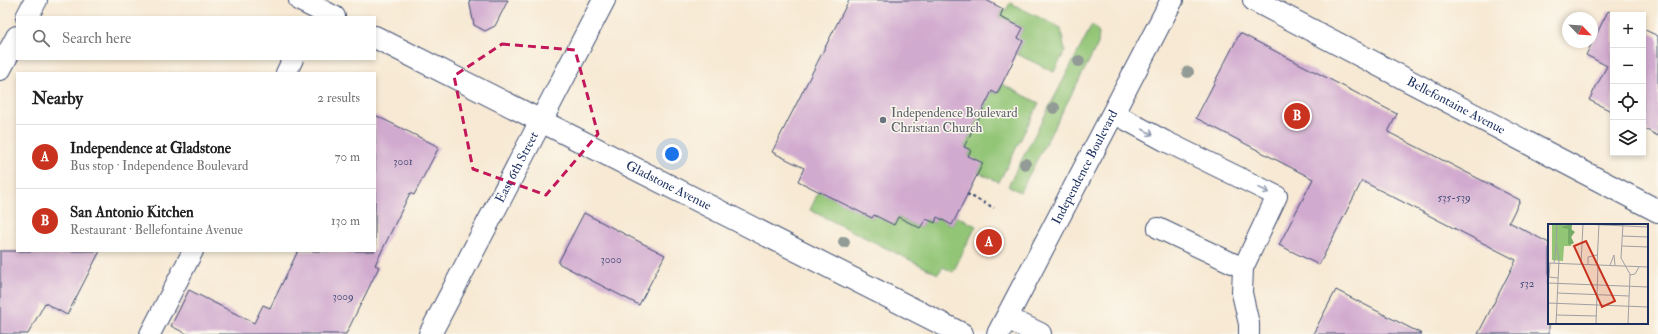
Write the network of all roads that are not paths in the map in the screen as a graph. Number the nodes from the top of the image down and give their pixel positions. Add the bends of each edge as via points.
1 (36, 0) edge
2 (604, 0) edge
3 (1172, 0) edge
4 (1254, 0) edge
5 (28, 16) edge
6 (376, 38) edge
7 (16, 39) edge
8 (292, 60) edge
9 (0, 69) edge
10 (286, 72) edge
11 (1113, 114) junction
12 (541, 121) junction
13 (1658, 210) edge
14 (1158, 228) dead end
15 (192, 252) edge
16 (1243, 268) junction
17 (1003, 326) edge
18 (150, 334) edge
19 (430, 334) edge
20 (962, 334) edge
21 (1040, 334) edge
22 (1249, 334) edge

1 - 5 street
2 - 12 street, East 6th Street
3 - 11 street, Independence Boulevard
4 - 13 street, Bellefontaine Avenue
6 - 12 street, Gladstone Avenue
7 - 9 street
8 - 10 lane
11 -> 16 lane via 1277,196
11 - 17 street, Independence Boulevard
12 - 19 street, East 6th Street
12 - 20 street, Gladstone Avenue
14 - 16 lane
15 - 18 lane
16 - 22 lane via 1242,293
17 - 21 street

